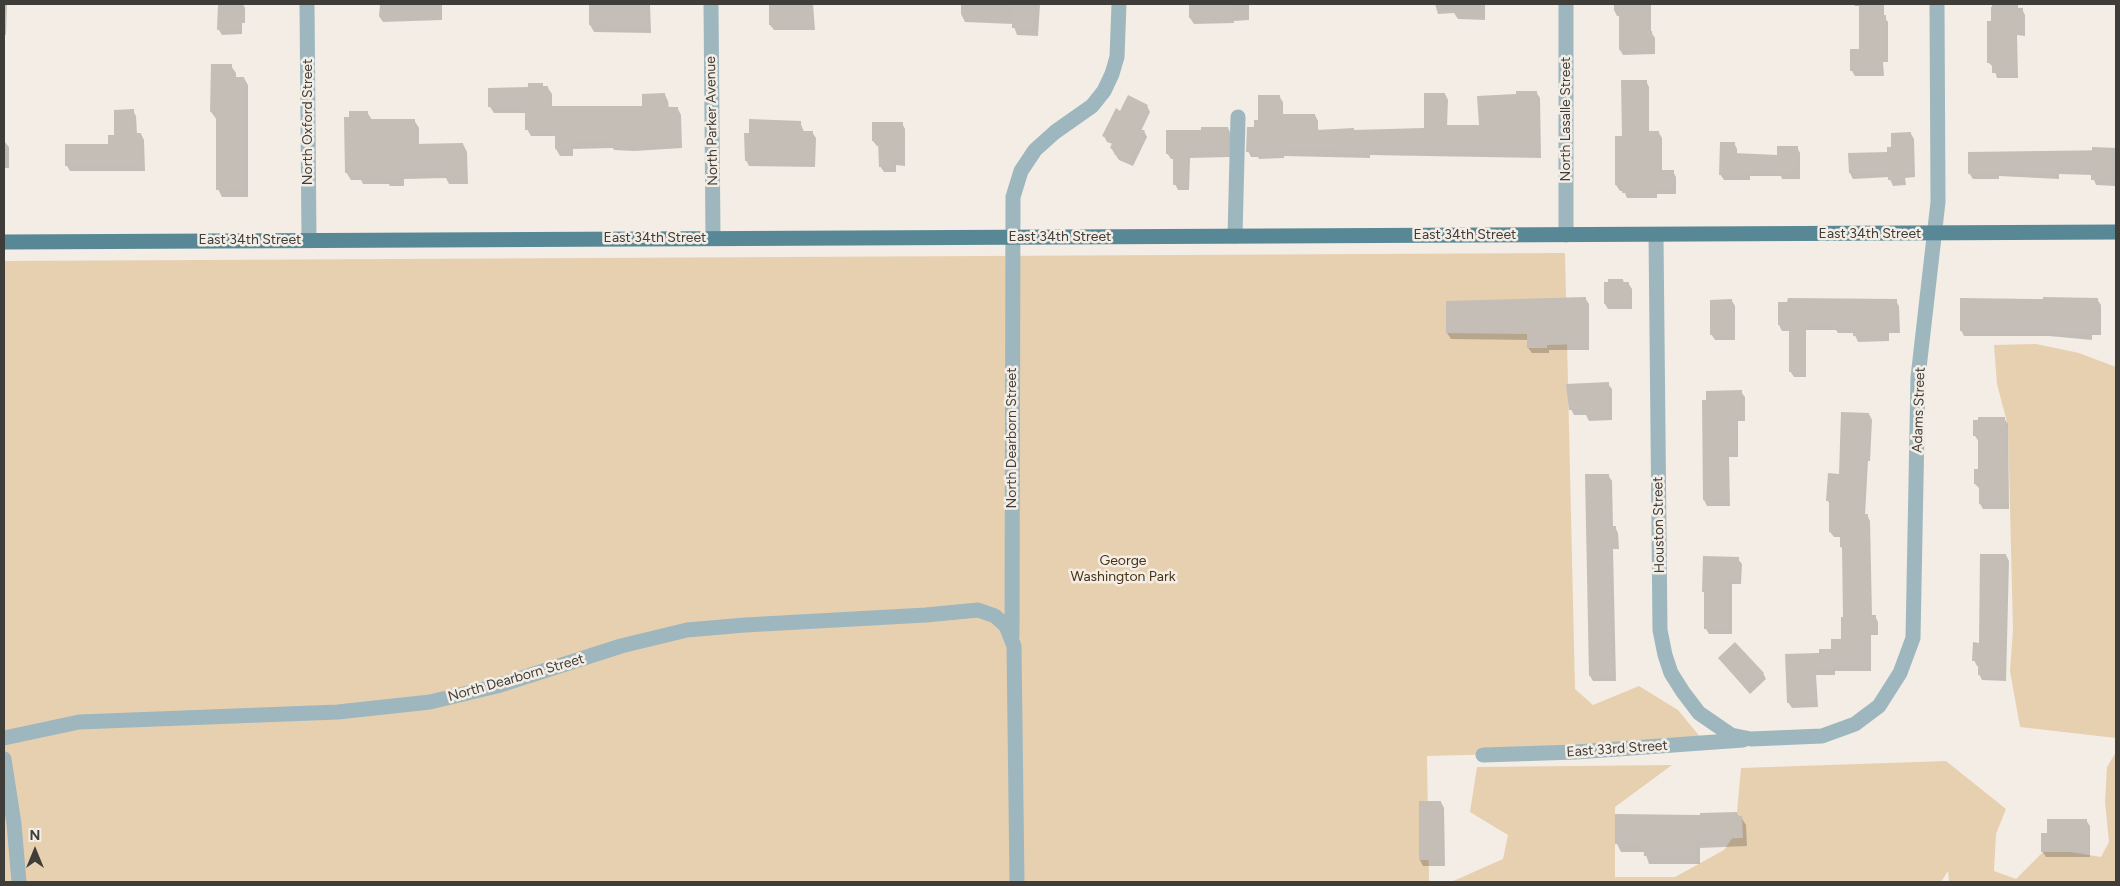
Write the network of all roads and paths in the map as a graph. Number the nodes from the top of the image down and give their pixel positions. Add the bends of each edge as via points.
1 (308, 4) edge
2 (711, 4) edge
3 (1119, 4) edge
4 (1566, 4) edge
5 (1937, 4) edge
6 (1238, 117) dead end
7 (2116, 232) edge
8 (1935, 233) junction
9 (1566, 235) junction
10 (1656, 235) junction
11 (1235, 236) junction
12 (1012, 237) junction
13 (713, 238) junction
14 (308, 240) junction
15 (4, 242) edge
16 (1012, 639) junction
17 (4, 738) edge
18 (1752, 739) junction
19 (1785, 739) joint
20 (1482, 755) dead end
21 (4, 760) edge
22 (19, 882) edge
23 (1016, 882) edge

1 - 14 street, North Oxford Street
2 - 13 street, North Parker Avenue
3 - 12 street, North Dearborn Street via 1119,47 1112,74 1098,100 1048,137 1025,164 1013,197
4 - 9 street, North Lasalle Street
5 - 8 street, Adams Street via 1938,202
6 - 11 street
7 - 8 main road, East 34th Street
8 - 10 main road, East 34th Street
8 - 19 street, Adams Street via 1918,377 1913,638 1900,672 1879,706 1855,724 1822,736
9 - 10 main road, East 34th Street
9 - 11 main road, East 34th Street
10 - 18 street, Houston Street via 1662,644 1676,681 1700,713 1731,734
11 - 12 main road, East 34th Street
12 - 13 main road, East 34th Street
12 - 16 street, North Dearborn Street
13 - 14 main road, East 34th Street
14 - 15 main road, East 34th Street
16 - 17 street, North Dearborn Street via 1006,626 995,616 978,610 686,630 649,638 497,686 430,702 338,712 79,722
16 - 23 street, North Dearborn Street
18 - 19 street, Houston Street
18 - 20 street, East 33rd Street via 1576,752
21 - 22 street

